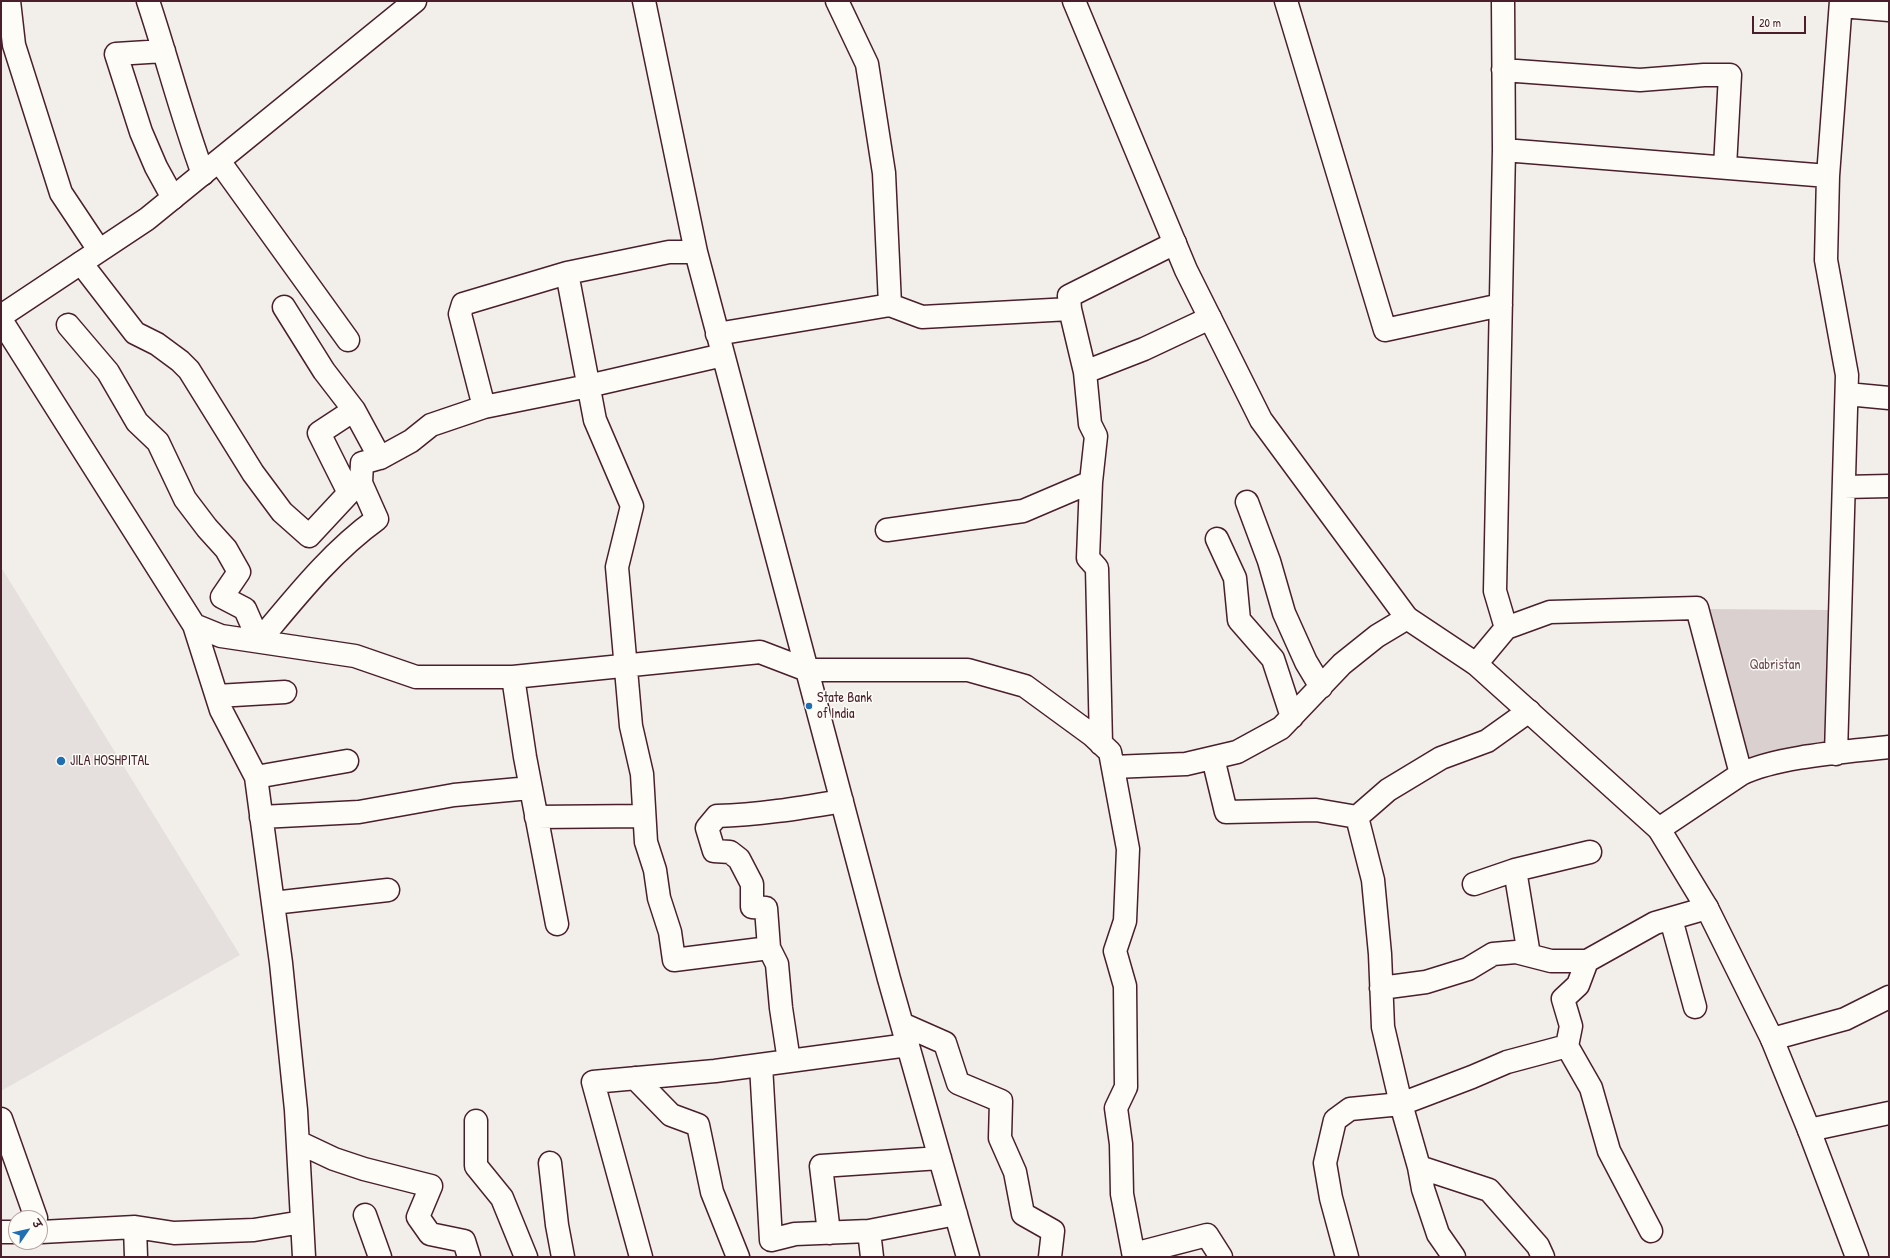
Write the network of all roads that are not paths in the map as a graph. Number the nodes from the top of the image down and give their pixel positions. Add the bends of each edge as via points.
1 (9, 1) edge
2 (148, 1) edge
3 (415, 1) edge
4 (644, 1) edge
5 (837, 1) edge
6 (1074, 1) edge
7 (1286, 1) edge
8 (1502, 1) edge
9 (1841, 3) edge
10 (1889, 10) edge
11 (164, 51) junction
12 (1503, 70) junction
13 (1504, 150) junction
14 (211, 167) junction
15 (1725, 167) junction
16 (1828, 176) junction
17 (173, 198) junction
18 (1175, 243) junction
19 (100, 250) junction
20 (696, 252) junction
21 (81, 263) junction
22 (567, 273) junction
23 (890, 305) junction
24 (1501, 305) junction
25 (284, 307) dead end
26 (1070, 309) junction
27 (1, 316) edge
28 (1210, 318) junction
29 (1, 320) edge
30 (68, 325) dead end
31 (717, 334) junction
32 (348, 340) dead end
33 (723, 355) junction
34 (1085, 372) junction
35 (588, 386) junction
36 (1847, 394) junction
37 (1889, 398) edge
38 (484, 407) junction
39 (354, 410) junction
40 (380, 458) junction
41 (1091, 482) junction
42 (1889, 486) edge
43 (1844, 487) junction
44 (1247, 502) dead end
45 (887, 530) dead end
46 (1217, 539) dead end
47 (1407, 618) junction
48 (194, 625) junction
49 (1506, 628) junction
50 (259, 641) junction
51 (1476, 664) junction
52 (625, 666) junction
53 (807, 670) junction
54 (513, 677) junction
55 (1321, 687) junction
56 (285, 692) dead end
57 (216, 696) junction
58 (1529, 711) junction
59 (1292, 717) junction
60 (1101, 744) junction
61 (1889, 747) edge
62 (1836, 754) junction
63 (1213, 758) junction
64 (347, 761) dead end
65 (1113, 767) junction
66 (1741, 774) junction
67 (256, 777) junction
68 (530, 788) junction
69 (842, 801) junction
70 (644, 816) junction
71 (261, 817) junction
72 (536, 817) junction
73 (1357, 817) junction
74 (1659, 829) junction
75 (1590, 852) dead end
76 (1515, 870) junction
77 (1474, 884) dead end
78 (388, 890) dead end
79 (273, 904) junction
80 (1707, 908) junction
81 (1671, 919) junction
82 (557, 924) dead end
83 (770, 948) junction
84 (1529, 955) junction
85 (1586, 961) junction
86 (1381, 988) junction
87 (1889, 997) edge
88 (1695, 1007) dead end
89 (902, 1024) junction
90 (1772, 1039) junction
91 (908, 1045) junction
92 (1567, 1046) junction
93 (789, 1061) junction
94 (761, 1065) junction
95 (636, 1078) junction
96 (1401, 1104) junction
97 (1889, 1113) edge
98 (1, 1119) edge
99 (476, 1121) dead end
100 (1809, 1130) junction
101 (298, 1142) junction
102 (940, 1158) junction
103 (550, 1163) dead end
104 (1420, 1167) junction
105 (33, 1210) edge
106 (956, 1214) junction
107 (365, 1215) dead end
108 (302, 1222) junction
109 (135, 1227) junction
110 (48, 1228) edge
111 (869, 1231) junction
112 (1651, 1231) dead end
113 (829, 1233) junction
114 (964, 1256) edge
115 (1134, 1256) edge
116 (136, 1257) edge
117 (304, 1257) edge
118 (380, 1257) edge
119 (469, 1257) edge
120 (526, 1257) edge
121 (563, 1257) edge
122 (641, 1257) edge
123 (738, 1257) edge
124 (872, 1257) edge
125 (1050, 1257) edge
126 (1221, 1257) edge
127 (1347, 1257) edge
128 (1454, 1257) edge
129 (1544, 1257) edge
130 (1857, 1257) edge

1 - 19 street via 14,45 61,194
2 - 11 street
3 - 14 street
4 - 20 street
5 - 23 street via 867,64 884,172
6 - 18 street
7 - 24 street via 1385,330
8 - 12 street
9 - 10 street
9 - 16 street
11 - 14 street via 184,121
11 - 17 street via 116,54 141,132
12 - 13 street
12 - 15 street via 1640,80 1730,75
13 - 15 street
13 - 24 street
14 - 17 street
14 - 32 street
15 - 16 street
16 - 36 street via 1826,260 1847,375
17 - 19 street via 147,219
18 - 26 street via 1069,296
18 - 28 street
19 - 21 street
20 - 22 street via 670,252
20 - 31 street
21 - 27 street
21 - 39 street via 135,333 157,344 189,370 253,473 282,512 309,536 349,493 319,433
22 - 35 street
22 - 38 street via 463,304 460,314
23 - 26 street via 922,317
23 - 31 street
24 - 49 street via 1495,590
25 - 39 street via 324,371
26 - 34 street
28 - 34 street via 1144,349
28 - 47 street via 1261,420
29 - 48 street
30 - 50 street via 108,372 136,422 158,442 184,499 226,549 239,572 222,597 245,608
31 - 33 street
33 - 35 street
33 - 53 street
34 - 41 street via 1090,424 1096,436
35 - 38 street
35 - 52 street via 595,420 632,506 617,567
36 - 37 street
36 - 43 street
38 - 40 street via 431,425 411,441
39 - 40 street
40 - 50 street via 362,464 361,483 377,519 360,531 301,590
41 - 45 street via 1023,511
41 - 60 street via 1088,558 1097,568
42 - 43 street
43 - 62 street
44 - 55 street via 1269,561 1284,614 1306,662
46 - 59 street via 1235,578 1239,620 1273,660
47 - 51 street
47 - 55 street via 1377,636 1342,664
48 - 50 street via 221,636
48 - 57 street
49 - 51 street
49 - 66 street via 1550,612 1697,608
50 - 54 street via 355,656 416,677
51 - 58 street
52 - 53 street via 760,652
52 - 54 street
52 - 70 street via 631,726 642,774
53 - 60 street via 968,670 1025,686
53 - 69 street
54 - 68 street
55 - 59 street
56 - 57 street
57 - 67 street
58 - 73 street via 1487,741 1441,758 1388,790
58 - 74 street
59 - 63 street via 1281,728 1237,752
60 - 65 street via 1110,752
61 - 62 street
62 - 66 street via 1778,762
63 - 65 street via 1186,764
63 - 73 street via 1226,812 1316,810
64 - 67 street
65 - 115 street via 1128,849 1125,921 1114,951 1125,986 1126,1087 1116,1108 1121,1144 1122,1194
66 - 74 street
67 - 71 street
68 - 71 street via 454,795 358,812
68 - 72 street
69 - 83 street via 717,816 707,828 714,851 730,852 739,859 752,884 752,907 766,908
69 - 89 street
70 - 72 street
70 - 83 street via 646,842 656,870 659,898 670,932 674,960
71 - 79 street
72 - 82 street
73 - 86 street via 1372,880
74 - 80 street
75 - 76 street
76 - 77 street
76 - 84 street
78 - 79 street
79 - 101 street
80 - 81 street
80 - 90 street
81 - 85 street via 1655,923
81 - 88 street
83 - 93 street via 777,964
84 - 85 street via 1551,962
84 - 86 street via 1516,952 1493,954 1468,969 1426,982
85 - 92 street via 1578,986 1563,999 1571,1026
86 - 96 street via 1383,1027
87 - 90 street via 1845,1019
89 - 91 street
89 - 125 street via 945,1043 958,1083 1001,1101 1000,1138 1015,1172 1023,1214 1053,1231
90 - 100 street
91 - 93 street
91 - 102 street
92 - 96 street via 1507,1062
92 - 112 street via 1592,1088 1609,1151
93 - 94 street
94 - 95 street
94 - 113 street via 771,1240 795,1234
95 - 122 street via 593,1082
95 - 123 street via 671,1115 698,1125 712,1192
96 - 104 street
96 - 127 street via 1350,1109 1335,1120 1325,1163 1331,1198
97 - 100 street
98 - 105 street
99 - 120 street via 476,1166 502,1198
100 - 130 street
101 - 108 street
101 - 119 street via 334,1159 364,1169 431,1186 418,1218 430,1234 464,1241
102 - 106 street
102 - 113 street via 822,1166
103 - 121 street
104 - 128 street via 1423,1189 1438,1234
104 - 129 street via 1489,1190 1538,1246
106 - 111 street
106 - 114 street
107 - 118 street
108 - 109 street via 254,1230 174,1232
108 - 117 street
109 - 110 street
109 - 116 street
111 - 113 street
111 - 124 street
115 - 126 street via 1207,1236

